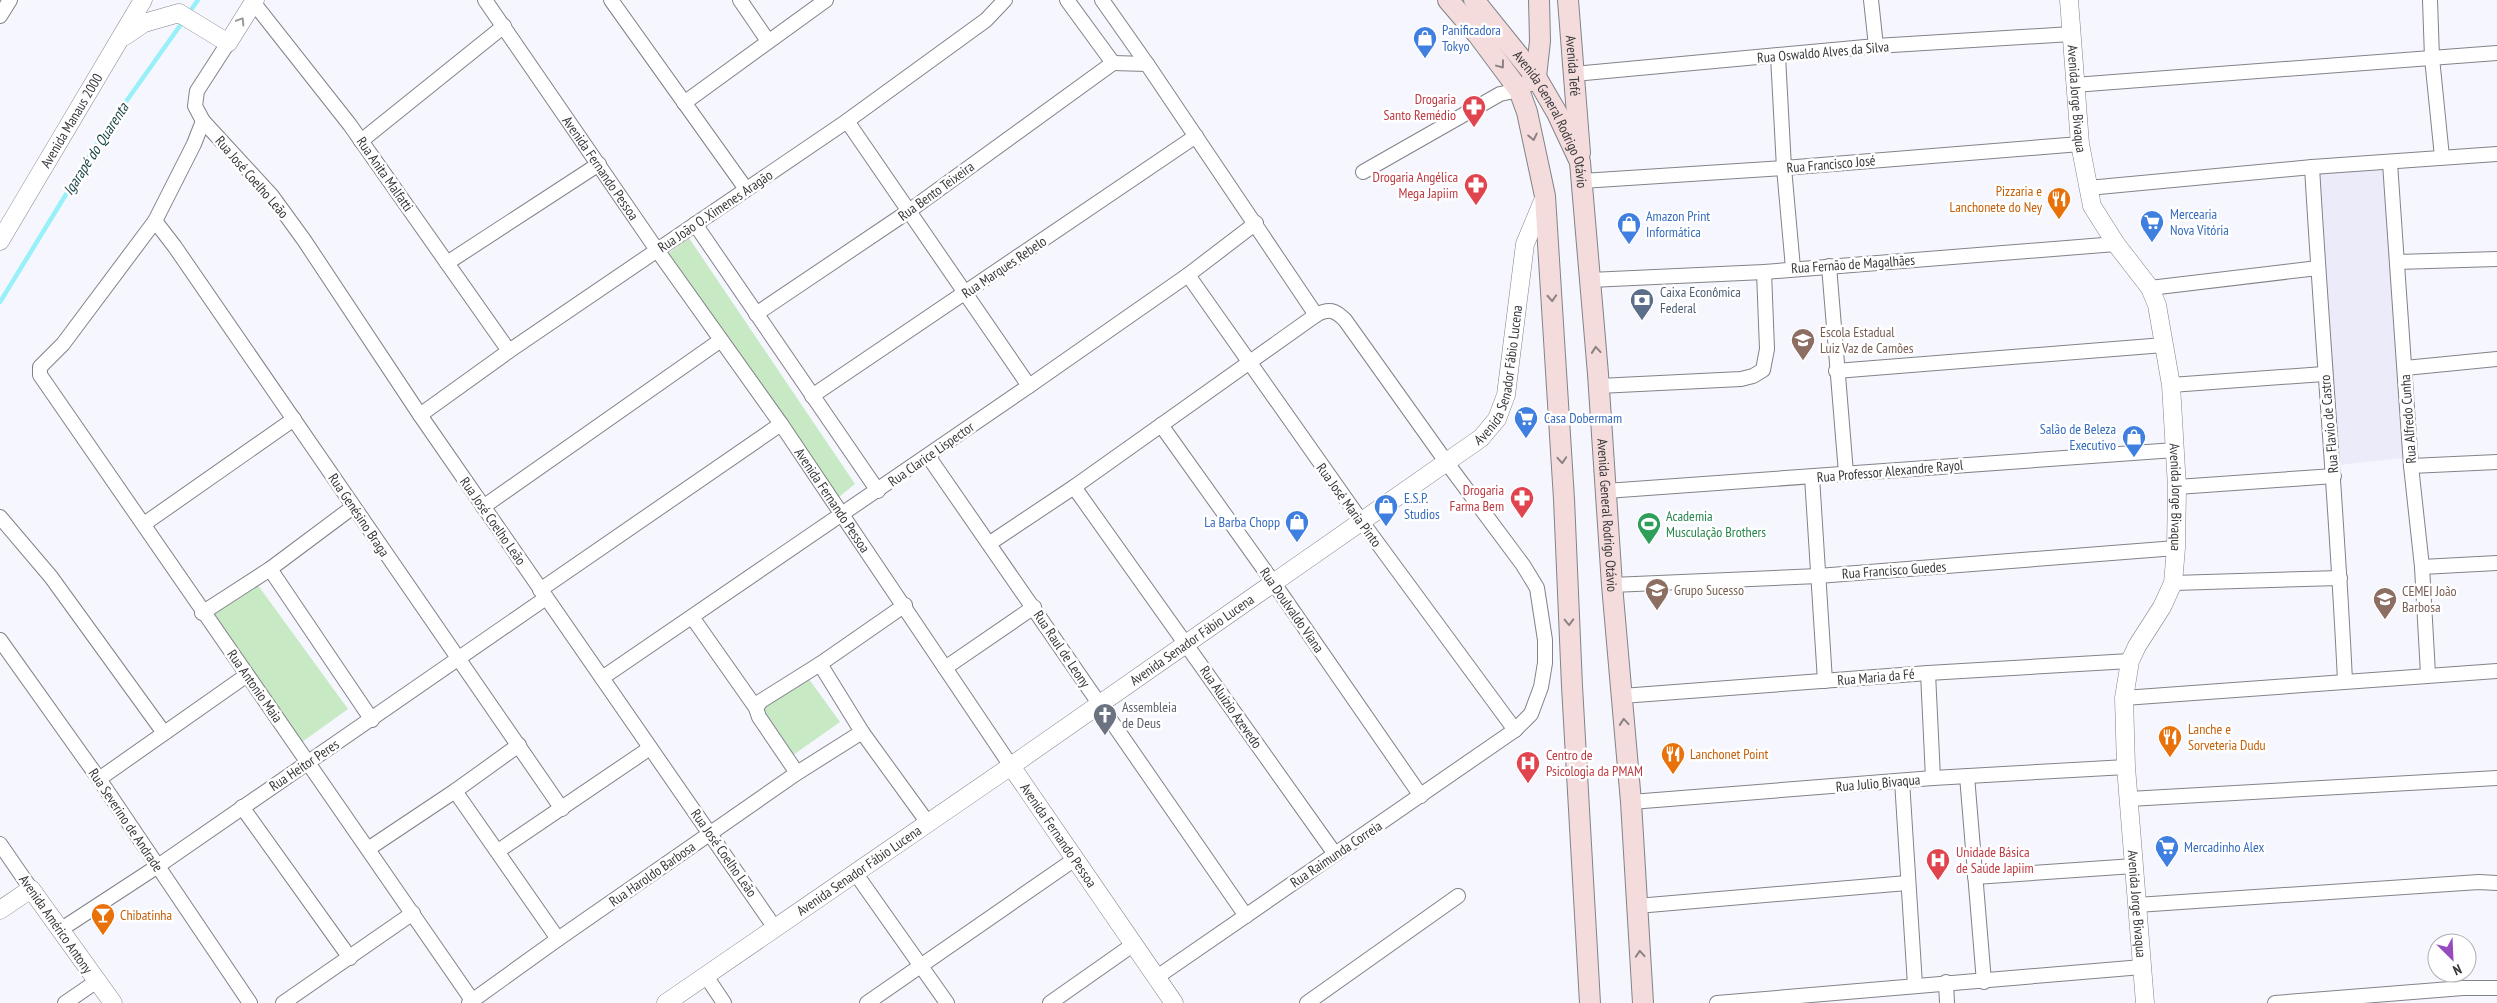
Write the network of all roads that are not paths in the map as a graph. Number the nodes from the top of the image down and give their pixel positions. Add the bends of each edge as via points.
1 (10, 0) edge
2 (143, 0) edge
3 (485, 0) edge
4 (611, 0) edge
5 (740, 0) edge
6 (826, 0) edge
7 (1005, 0) edge
8 (1067, 0) edge
9 (1102, 0) edge
10 (1448, 0) edge
11 (1474, 0) edge
12 (1539, 0) edge
13 (1568, 0) edge
14 (1872, 0) edge
15 (2069, 0) edge
16 (2430, 0) edge
17 (254, 1) edge
18 (180, 10) edge
19 (0, 16) edge
20 (504, 26) junction
21 (2071, 34) junction
22 (221, 39) junction
23 (119, 41) junction
24 (768, 41) junction
25 (1876, 46) junction
26 (2497, 53) edge
27 (1778, 56) junction
28 (2432, 58) junction
29 (1113, 64) junction
30 (1147, 64) junction
31 (1574, 74) junction
32 (1536, 77) junction
33 (2074, 84) junction
34 (1519, 90) junction
35 (684, 103) junction
36 (203, 121) junction
37 (847, 121) junction
38 (1196, 136) junction
39 (361, 141) junction
40 (2080, 144) junction
41 (2497, 154) edge
42 (2442, 158) junction
43 (2390, 163) junction
44 (599, 164) junction
45 (2312, 167) junction
46 (1784, 168) junction
47 (1363, 172) dead end
48 (1581, 172) junction
49 (2088, 188) junction
50 (746, 189) junction
51 (1545, 196) junction
52 (909, 211) junction
53 (155, 221) junction
54 (1256, 223) junction
55 (695, 224) junction
56 (0, 242) edge
57 (2116, 244) junction
58 (657, 250) junction
59 (2497, 259) edge
60 (2397, 262) junction
61 (447, 263) junction
62 (1829, 266) junction
63 (1793, 268) junction
64 (2318, 268) junction
65 (1764, 272) junction
66 (1188, 276) junction
67 (1590, 280) junction
68 (2150, 288) junction
69 (965, 293) junction
70 (756, 314) junction
71 (1316, 315) junction
72 (721, 340) junction
73 (2164, 345) junction
74 (509, 351) junction
75 (2497, 360) edge
76 (1248, 365) junction
77 (2405, 368) junction
78 (1836, 371) junction
79 (2324, 374) junction
80 (2170, 385) junction
81 (1029, 386) junction
82 (1599, 386) junction
83 (812, 396) junction
84 (420, 415) junction
85 (294, 418) junction
86 (781, 424) junction
87 (1161, 425) junction
88 (2175, 450) junction
89 (928, 456) junction
90 (2497, 462) edge
91 (1447, 463) junction
92 (2411, 466) junction
93 (1846, 473) junction
94 (2334, 476) junction
95 (1812, 477) junction
96 (1074, 487) junction
97 (2177, 487) junction
98 (878, 491) junction
99 (1606, 491) junction
100 (353, 507) junction
101 (483, 507) junction
102 (844, 515) junction
103 (0, 517) edge
104 (1362, 522) junction
105 (144, 524) junction
106 (990, 543) junction
107 (2176, 548) junction
108 (2497, 563) edge
109 (2422, 567) junction
110 (270, 569) junction
111 (1818, 576) junction
112 (2340, 578) junction
113 (1273, 582) junction
114 (2172, 583) junction
115 (1612, 585) junction
116 (543, 594) junction
117 (905, 605) junction
118 (1034, 607) junction
119 (202, 613) junction
120 (692, 617) junction
121 (0, 640) edge
122 (1185, 644) junction
123 (458, 658) junction
124 (2130, 661) junction
125 (820, 664) junction
126 (945, 668) junction
127 (2497, 670) edge
128 (1928, 673) junction
129 (2428, 674) junction
130 (247, 675) junction
131 (602, 678) junction
132 (1825, 681) junction
133 (2344, 681) junction
134 (1622, 696) junction
135 (2124, 698) junction
136 (1099, 704) junction
137 (756, 708) junction
138 (372, 720) junction
139 (1514, 730) junction
140 (862, 732) junction
141 (164, 733) junction
142 (519, 746) junction
143 (650, 748) junction
144 (309, 762) junction
145 (1011, 766) junction
146 (2126, 767) junction
147 (797, 773) junction
148 (1967, 776) junction
149 (99, 778) junction
150 (1933, 778) junction
151 (2497, 778) edge
152 (1902, 781) junction
153 (456, 792) junction
154 (1421, 796) junction
155 (2130, 799) junction
156 (1631, 802) junction
157 (242, 807) junction
158 (562, 809) junction
159 (928, 823) junction
160 (711, 832) junction
161 (0, 844) edge
162 (368, 849) junction
163 (498, 851) junction
164 (1335, 854) junction
165 (1075, 859) junction
166 (158, 866) junction
167 (2134, 866) junction
168 (856, 874) junction
169 (1975, 877) junction
170 (1907, 883) junction
171 (2497, 883) edge
172 (31, 889) junction
173 (1458, 896) dead end
174 (2137, 905) junction
175 (1637, 906) junction
176 (0, 910) edge
177 (413, 913) junction
178 (1246, 916) junction
179 (775, 928) junction
180 (60, 930) junction
181 (558, 938) junction
182 (1134, 944) junction
183 (350, 958) junction
184 (921, 965) junction
185 (2142, 967) junction
186 (706, 976) junction
187 (1157, 977) junction
188 (97, 981) junction
189 (1946, 982) junction
190 (1984, 982) junction
191 (1915, 985) junction
192 (2497, 988) edge
193 (472, 1002) edge
194 (66, 1003) edge
195 (113, 1003) edge
196 (250, 1003) edge
197 (283, 1003) edge
198 (666, 1003) edge
199 (724, 1003) edge
200 (867, 1003) edge
201 (947, 1003) edge
202 (1050, 1003) edge
203 (1174, 1003) edge
204 (1307, 1003) edge
205 (1590, 1003) edge
206 (1643, 1003) edge
207 (1717, 1003) edge
208 (1947, 1003) edge
209 (2145, 1003) edge
210 (2275, 1003) edge

1 - 19 street
2 - 23 street, Avenida Manaus 2000
3 - 20 street, Avenida Fernando Pessoa
4 - 35 street
5 - 24 street
6 - 24 street
7 - 37 street, Rua João O. Ximenes Aragão via 972,30
8 - 29 street
9 - 30 street
10 -> 34 main road, Avenida General Rodrigo Otávio
11 - 32 main road, Avenida General Rodrigo Otávio
12 - 32 main road via 1540,41
13 - 31 main road, Avenida Tefé
14 - 25 street
15 - 21 street, Avenida Jorge Bivaqua
16 - 28 street
22 -> 17 street
17 - 39 street, Rua Anita Malfatti
18 - 22 street
18 - 23 street via 144,23
20 - 39 street
20 - 44 street, Avenida Fernando Pessoa
21 - 25 street, Rua Oswaldo Alves da Silva
21 - 33 street, Avenida Jorge Bivaqua
22 - 36 street via 197,91 195,106
23 - 56 street, Avenida Manaus 2000
24 - 35 street
25 - 27 street, Rua Oswaldo Alves da Silva
26 - 28 street
27 - 31 street, Rua Oswaldo Alves da Silva
27 - 46 street
28 - 33 street
28 - 42 street
29 - 30 street
29 - 52 street, Rua Bento Teixeira
30 - 38 street
31 - 48 main road, Avenida Tefé
32 - 34 main road
32 - 48 main road, Avenida General Rodrigo Otávio via 1557,114
33 - 40 street, Avenida Jorge Bivaqua
34 - 47 street via 1500,94
34 -> 51 main road, Avenida General Rodrigo Otávio via 1527,112
35 - 50 street
36 - 53 street
36 - 84 street, Rua José Coelho Leão via 272,196
37 - 50 street, Rua João O. Ximenes Aragão
37 - 52 street
38 - 54 street
38 - 69 street, Rua Marques Rebelo
39 - 61 street, Rua Anita Malfatti
40 - 46 street, Rua Francisco José
40 - 49 street, Avenida Jorge Bivaqua
41 - 42 street
42 - 43 street
43 - 45 street
43 - 60 street, Rua Alfredo Cunha
44 - 58 street, Avenida Fernando Pessoa
44 - 61 street
45 - 49 street
45 - 64 street, Rua Flavio de Castro
46 - 48 street, Rua Francisco José
46 - 63 street
48 - 67 main road, Avenida General Rodrigo Otávio
49 - 57 street, Avenida Jorge Bivaqua via 2092,206
50 - 55 street, Rua João O. Ximenes Aragão
51 - 91 street, Avenida Senador Fábio Lucena via 1526,244 1506,395 1497,419 1481,438
51 -> 205 main road, Avenida General Rodrigo Otávio
52 - 69 street
52 - 70 street, Rua Bento Teixeira
53 - 85 street, Rua Genésino Braga
53 - 105 street, Rua Antonio Maia via 63,344 40,367 42,381
54 - 66 street, Rua Clarice Lispector
54 - 71 street
55 - 58 street, Rua João O. Ximenes Aragão
55 - 70 street
57 - 62 street, Rua Fernão de Magalhães
57 - 68 street, Avenida Jorge Bivaqua
58 - 72 street, Avenida Fernando Pessoa
58 - 74 street, Rua João O. Ximenes Aragão
59 - 60 street
60 - 77 street, Rua Alfredo Cunha
61 - 74 street, Rua Anita Malfatti
62 - 63 street, Rua Fernão de Magalhães
62 - 78 street
63 - 65 street, Rua Fernão de Magalhães
64 - 68 street
64 - 79 street, Rua Flavio de Castro
65 - 67 street, Rua Fernão de Magalhães
65 - 82 street via 1768,349 1763,370 1741,379
66 - 76 street, Rua José Maria Pinto
66 - 81 street, Rua Clarice Lispector
82 -> 67 main road, Avenida General Rodrigo Otávio
68 - 73 street, Avenida Jorge Bivaqua via 2157,305
69 - 81 street
69 - 83 street, Rua Marques Rebelo
70 - 83 street
71 - 76 street
71 - 91 street, Rua Raimunda Correia via 1332,310 1345,320
72 - 86 street, Avenida Fernando Pessoa
72 - 101 street
73 - 78 street
73 - 80 street, Avenida Jorge Bivaqua
74 - 84 street, Rua João O. Ximenes Aragão
75 - 77 street
76 - 87 street
76 - 104 street, Rua José Maria Pinto
77 - 92 street, Rua Alfredo Cunha
78 - 93 street
79 - 80 street
79 - 94 street, Rua Flavio de Castro
80 - 88 street, Avenida Jorge Bivaqua
81 - 89 street, Rua Clarice Lispector
82 - 99 main road, Avenida General Rodrigo Otávio
83 - 98 street
84 - 101 street, Rua José Coelho Leão
85 - 100 street, Rua Genésino Braga
85 - 105 street
86 - 102 street, Avenida Fernando Pessoa
86 - 116 street, Rua Heitor Peres
87 - 96 street
87 - 113 street, Rua Doulvaldo Viana
88 - 93 street, Rua Professor Alexandre Rayol
88 - 97 street, Avenida Jorge Bivaqua
89 - 98 street, Rua Clarice Lispector
89 - 106 street, Rua Raul de Leony
90 - 92 street
91 - 104 street, Avenida Senador Fábio Lucena
91 - 139 street, Rua Raimunda Correia via 1537,588 1545,640 1541,687 1531,714
92 - 109 street, Rua Alfredo Cunha
93 - 95 street, Rua Professor Alexandre Rayol
94 - 97 street
94 - 112 street, Rua Flavio de Castro
95 - 99 street, Rua Professor Alexandre Rayol
95 - 111 street
96 - 106 street
96 - 122 street, Rua Aluízio Azevedo
97 - 107 street, Avenida Jorge Bivaqua
98 - 102 street, Rua Clarice Lispector
99 - 115 main road, Avenida General Rodrigo Otávio
100 - 110 street
100 - 123 street, Rua Genésino Braga
101 - 116 street, Rua José Coelho Leão
102 - 117 street, Avenida Fernando Pessoa
102 - 120 street, Rua Clarice Lispector
103 - 141 street via 51,577
104 - 113 street, Avenida Senador Fábio Lucena
104 - 139 street, Rua José Maria Pinto
105 - 119 street, Rua Antonio Maia
106 - 118 street, Rua Raul de Leony
107 - 111 street, Rua Francisco Guedes
107 - 114 street, Avenida Jorge Bivaqua
108 - 109 street
109 - 129 street, Rua Alfredo Cunha
110 - 119 street
110 - 138 street
111 - 115 street, Rua Francisco Guedes
111 - 132 street
112 - 114 street
112 - 133 street, Rua Flavio de Castro
113 - 122 street, Avenida Senador Fábio Lucena
113 - 154 street, Rua Doulvaldo Viana
114 - 124 street, Avenida Jorge Bivaqua via 2162,607
115 - 134 main road, Avenida General Rodrigo Otávio
116 - 123 street, Rua Heitor Peres
116 - 131 street, Rua José Coelho Leão
117 - 125 street
117 - 126 street, Avenida Fernando Pessoa
118 - 126 street
118 - 136 street, Rua Raul de Leony
119 - 130 street, Rua Antonio Maia
120 - 131 street, Rua Clarice Lispector
120 - 137 street
121 - 149 street, Rua Severino de Andrade
122 - 136 street, Avenida Senador Fábio Lucena
122 - 164 street, Rua Aluízio Azevedo
123 - 138 street, Rua Heitor Peres
123 - 142 street, Rua Genésino Braga
124 - 128 street, Rua Maria da Fé
124 - 135 street, Avenida Jorge Bivaqua
125 - 137 street via 761,701
125 - 140 street
126 - 145 street, Avenida Fernando Pessoa
127 - 129 street
128 - 132 street, Rua Maria da Fé
128 - 150 street
129 - 133 street
130 - 141 street
130 - 144 street, Rua Antonio Maia
131 - 143 street, Rua José Coelho Leão
132 - 134 street, Rua Maria da Fé
133 - 135 street
156 -> 134 main road, Avenida General Rodrigo Otávio
135 - 146 street, Avenida Jorge Bivaqua
136 - 145 street, Avenida Senador Fábio Lucena
136 - 178 street, Rua Raul de Leony
137 - 147 street
138 - 144 street, Rua Heitor Peres
139 - 154 street, Rua Raimunda Correia
140 - 147 street, Rua Haroldo Barbosa
140 - 159 street
141 - 149 street
142 - 153 street
142 - 158 street, Rua Genésino Braga
143 - 158 street
143 - 160 street, Rua José Coelho Leão
144 - 157 street, Rua Heitor Peres
144 - 162 street, Rua Antonio Maia
145 - 159 street, Avenida Senador Fábio Lucena
145 - 165 street, Avenida Fernando Pessoa
146 - 148 street, Rua Julio Bivaqua
146 - 155 street, Avenida Jorge Bivaqua
147 - 160 street, Rua Haroldo Barbosa
148 - 150 street, Rua Julio Bivaqua
148 - 169 street
149 - 166 street, Rua Severino de Andrade
150 - 152 street, Rua Julio Bivaqua
151 - 155 street
152 - 156 street, Rua Julio Bivaqua
152 - 170 street
153 - 162 street
153 - 163 street
154 - 164 street, Rua Raimunda Correia
155 - 167 street, Avenida Jorge Bivaqua
156 - 175 main road, Avenida General Rodrigo Otávio
157 - 166 street, Rua Heitor Peres
157 - 183 street
158 - 163 street
159 - 168 street, Avenida Senador Fábio Lucena
160 - 179 street, Rua José Coelho Leão
160 - 181 street, Rua Haroldo Barbosa
161 - 172 street, Avenida Américo Antony
162 - 177 street, Rua Antonio Maia
163 - 181 street
164 - 178 street, Rua Raimunda Correia
165 - 182 street, Avenida Fernando Pessoa
165 - 184 street
166 - 180 street, Rua Heitor Peres
166 - 196 street, Rua Severino de Andrade
167 - 169 street
167 - 174 street, Avenida Jorge Bivaqua
168 - 179 street, Avenida Senador Fábio Lucena
168 - 184 street
169 - 190 street
170 - 175 street
170 - 191 street
171 - 174 street
172 - 176 street
172 - 180 street, Avenida Américo Antony
173 - 204 street
174 - 185 street, Avenida Jorge Bivaqua
206 -> 175 main road, Avenida General Rodrigo Otávio
177 - 183 street
177 - 193 street, Rua Antonio Maia
178 - 187 street, Rua Raimunda Correia
179 - 186 street, Avenida Senador Fábio Lucena
180 - 188 street, Avenida Américo Antony
181 - 193 street, Rua Haroldo Barbosa
182 - 187 street, Avenida Fernando Pessoa
182 - 202 street
183 - 197 street
184 - 200 street
184 - 201 street
185 - 190 street
185 - 209 street, Avenida Jorge Bivaqua
186 - 198 street, Avenida Senador Fábio Lucena
186 - 199 street
187 - 203 street, Avenida Fernando Pessoa
188 - 194 street
188 - 195 street, Avenida Américo Antony
189 - 190 street
189 - 191 street
189 - 208 street
191 - 207 street
192 - 210 street

